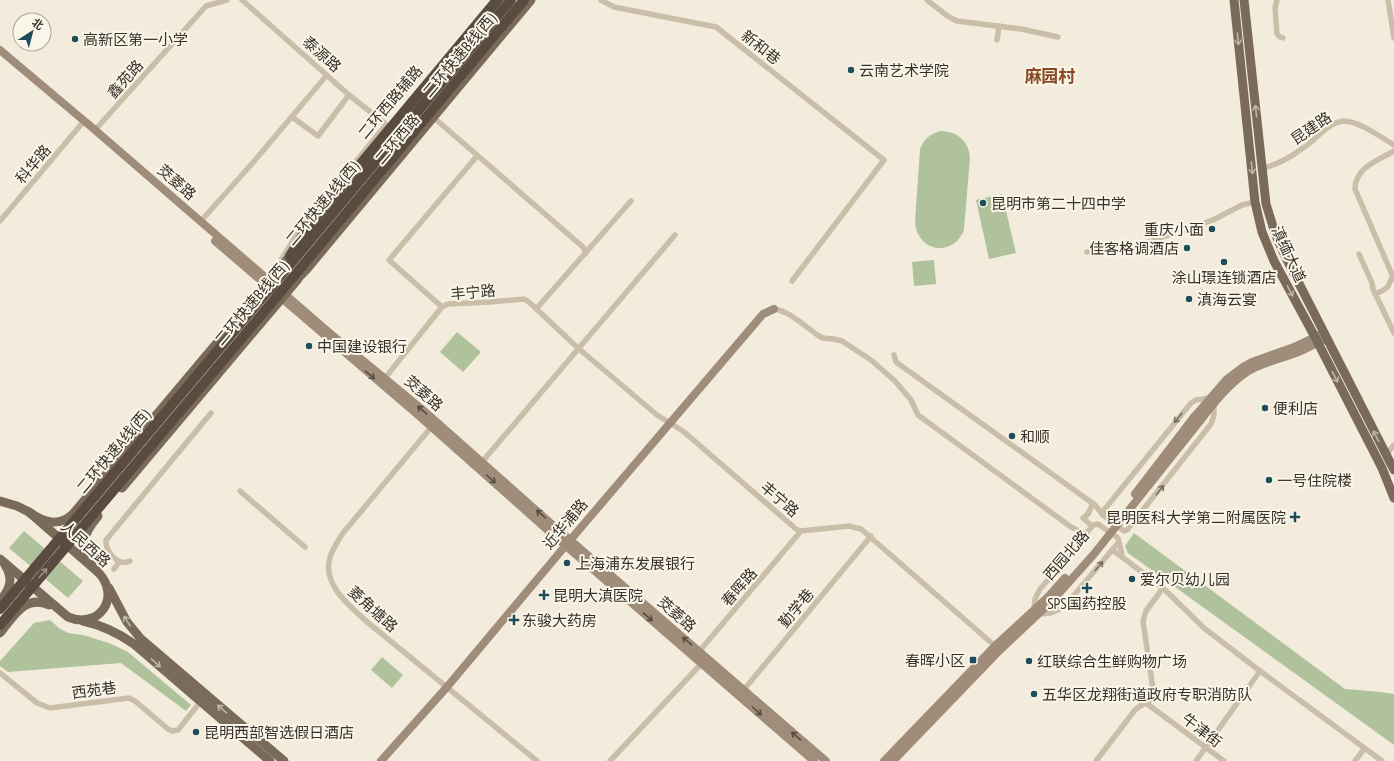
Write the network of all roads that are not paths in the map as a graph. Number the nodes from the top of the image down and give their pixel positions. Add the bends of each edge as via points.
1 (227, 0) edge
2 (242, 0) edge
3 (491, 0) edge
4 (498, 0) edge
5 (504, 0) edge
6 (511, 0) edge
7 (524, 0) edge
8 (531, 0) edge
9 (601, 0) edge
10 (616, 0) edge
11 (927, 0) edge
12 (1234, 0) edge
13 (1244, 0) edge
14 (1277, 0) edge
15 (1388, 0) edge
16 (611, 6) junction
17 (999, 26) junction
18 (1058, 37) dead end
19 (1283, 38) dead end
20 (1394, 38) edge
21 (997, 40) dead end
22 (0, 50) edge
23 (0, 57) edge
24 (327, 75) junction
25 (349, 95) junction
26 (292, 117) junction
27 (433, 117) junction
28 (82, 123) junction
29 (387, 124) junction
30 (95, 130) junction
31 (1394, 146) edge
32 (1394, 151) edge
33 (477, 156) junction
34 (1262, 168) junction
35 (631, 200) dead end
36 (1255, 202) junction
37 (201, 221) junction
38 (0, 222) edge
39 (675, 235) dead end
40 (1087, 252) dead end
41 (586, 253) junction
42 (1359, 254) dead end
43 (290, 256) junction
44 (1393, 278) edge
45 (792, 281) dead end
46 (270, 284) junction
47 (1375, 294) junction
48 (282, 295) junction
49 (442, 307) junction
50 (537, 308) junction
51 (774, 309) joint
52 (1394, 333) edge
53 (1325, 336) junction
54 (1316, 340) junction
55 (578, 348) junction
56 (894, 356) dead end
57 (385, 378) junction
58 (1212, 400) junction
59 (211, 413) dead end
60 (670, 423) junction
61 (433, 425) junction
62 (1394, 445) edge
63 (1386, 455) junction
64 (482, 462) junction
65 (1394, 470) edge
66 (104, 478) junction
67 (119, 491) junction
68 (240, 491) dead end
69 (1394, 498) edge
70 (0, 501) edge
71 (1093, 503) junction
72 (18, 506) junction
73 (0, 507) edge
74 (29, 512) junction
75 (1104, 515) junction
76 (1092, 526) junction
77 (801, 531) junction
78 (1085, 534) junction
79 (871, 536) junction
80 (568, 542) junction
81 (1118, 542) junction
82 (305, 546) dead end
83 (1112, 550) junction
84 (1122, 557) junction
85 (0, 559) edge
86 (130, 561) dead end
87 (120, 562) junction
88 (114, 569) dead end
89 (98, 572) junction
90 (106, 582) junction
91 (1163, 588) junction
92 (0, 601) edge
93 (0, 609) edge
94 (1036, 611) junction
95 (62, 613) junction
96 (0, 616) edge
97 (74, 619) junction
98 (1, 629) edge
99 (995, 646) junction
100 (697, 654) junction
101 (705, 661) junction
102 (1260, 671) junction
103 (0, 673) edge
104 (447, 687) junction
105 (742, 693) junction
106 (201, 702) junction
107 (1146, 703) junction
108 (1206, 747) junction
109 (1364, 749) junction
110 (270, 761) edge
111 (284, 761) edge
112 (381, 761) edge
113 (537, 761) edge
114 (610, 761) edge
115 (814, 761) edge
116 (826, 761) edge
117 (884, 761) edge
118 (893, 761) edge
119 (1096, 761) edge
120 (1196, 761) edge
121 (1224, 761) edge
122 (1355, 761) edge
123 (1382, 761) edge

1 - 30 street, 鑫苑路 via 206,6
2 - 24 street, 泰源路
3 - 29 street, 二环西路辅路
4 - 43 highway via 306,229
5 - 43 main road, 二环西路
6 - 93 highway, 二环快速A线(西), bridge
98 -> 7 highway, 二环快速B线(西), bridge
8 - 27 main road, 二环西路
9 - 16 street, 新和巷
10 - 16 street
11 - 17 street via 957,21
12 -> 36 main road, 滇缅大道
34 -> 13 main road, 滇缅大道
14 - 19 street via 1277,34
15 - 20 street
16 - 45 street, 新和巷 via 716,27 884,160
17 - 18 street
17 - 21 street
22 - 28 street, 茭菱路
23 - 28 street, 茭菱路
24 - 25 street, 泰源路
24 - 26 street
25 - 26 street via 318,136
25 - 29 street, 泰源路
26 - 37 street
27 - 33 street
27 - 48 main road, 二环西路 via 306,270
28 - 30 street, 茭菱路
28 - 38 street, 科华路
28 - 46 street, 茭菱路
29 - 46 street, 二环西路辅路 via 301,228 284,253
30 - 37 street, 茭菱路
31 - 34 street, 昆建路 via 1363,127 1344,121 1327,128 1304,148 1282,162
32 - 44 street via 1364,168 1355,181 1355,189
33 - 41 street via 583,247
33 - 49 street via 388,260
34 - 53 main road, 滇缅大道 via 1266,204 1275,233
35 - 41 street
36 - 40 street via 1242,205 1213,220 1136,246
36 -> 54 main road, 滇缅大道 via 1262,232 1274,261
37 - 46 street, 茭菱路
39 - 55 street
41 - 50 street
42 - 47 street
43 - 46 main road, 二环西路
44 - 47 street via 1387,288
46 - 48 street, 茭菱路
46 - 48 main road via 261,307
46 - 66 main road
47 - 52 street
48 - 57 street, 茭菱路
48 -> 61 street, 茭菱路
48 - 67 main road
49 - 50 street, 丰宁路 via 448,304 524,299
49 - 57 street, 丰宁路
50 - 55 street, 丰宁路
51 - 60 street, 近华浦路 via 763,314
51 - 78 street via 787,313 823,338 842,341 870,360 895,381 911,400 918,415 1071,527
53 - 54 street, 西园北路
63 -> 53 main road, 滇缅大道
54 - 58 street, 西园北路 via 1297,353 1255,368
54 -> 69 main road, 滇缅大道 via 1382,468
55 - 60 street, 丰宁路
55 - 64 street
56 - 71 street via 896,362
61 -> 57 street, 茭菱路
58 -> 75 street via 1196,400 1191,403 1104,510
75 -> 58 street via 1124,531 1127,530 1211,424 1214,415
58 - 94 street, 西园北路, bridge via 1050,599
59 - 87 street via 108,536 107,549
60 - 77 street, 丰宁路 via 683,431
60 - 80 street, 近华浦路
61 - 64 street, 茭菱路
61 -> 80 street, 茭菱路
61 - 104 street, 菱角塘路 via 335,545 329,565 330,579 341,598
62 - 63 street
63 - 65 main road, 滇缅大道
80 -> 64 street, 茭菱路
66 - 67 main road via 102,486 106,493 113,495
66 - 74 main road via 65,520 56,523 46,522
67 - 89 main road via 91,524 84,537 85,553
68 - 82 street
70 - 72 main road, 人民西路
71 - 75 street
71 - 76 street via 1083,518
72 - 73 main road
72 - 74 main road, 人民西路
74 - 89 main road, 人民西路
76 - 78 street
76 - 81 street via 1098,524 1118,538
77 - 79 street, 丰宁路 via 849,526
77 - 100 street, 春晖路
78 - 94 street via 1040,589 1035,599
79 - 99 street, 丰宁路
79 - 105 street, 勤学巷
80 - 100 street, 茭菱路
80 - 104 street, 近华浦路
81 - 83 street
81 - 84 street
83 - 84 street
94 -> 83 street via 1051,613 1064,606
84 - 91 street
85 - 92 main road via 8,570 10,582
85 - 95 main road
86 - 87 street
87 - 88 street
89 - 90 main road, 人民西路
90 - 97 main road, 人民西路 via 108,599 100,613 85,620
111 -> 90 main road via 141,640 124,618
91 - 102 street via 1204,628
91 - 107 street via 1143,617 1154,691 1154,696
94 - 99 street, 西园北路
94 - 118 street, 西园北路
95 - 97 main road
95 - 98 main road via 45,603 30,602
96 - 98 main road via 4,622
97 -> 106 main road via 101,626 122,636
99 - 117 street, 西园北路
100 - 101 street, 茭菱路
101 - 105 street, 茭菱路
101 - 114 street
102 - 108 street
102 - 109 street
103 - 106 street, 西苑巷 via 37,703 50,708 129,698 172,731 178,730
104 - 112 street, 近华浦路
104 - 113 street, 菱角塘路
105 -> 115 street, 茭菱路
116 -> 105 street, 茭菱路
106 - 110 main road
107 - 108 street, 牛津街
107 - 119 street via 1139,706
108 - 120 street
108 - 121 street, 牛津街
109 - 122 street
109 - 123 street

